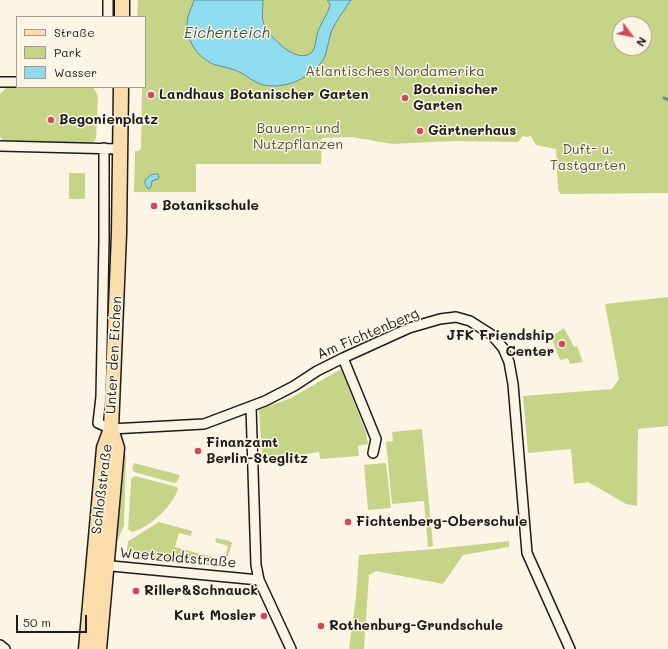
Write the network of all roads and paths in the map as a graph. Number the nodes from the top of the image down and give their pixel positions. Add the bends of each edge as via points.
1 (108, 0) edge
2 (122, 0) edge
3 (108, 16) edge
4 (122, 16) edge
5 (0, 82) edge
6 (16, 82) edge
7 (121, 88) edge
8 (0, 146) edge
9 (104, 148) junction
10 (119, 149) junction
11 (343, 358) junction
12 (251, 407) junction
13 (111, 430) junction
14 (373, 453) dead end
15 (100, 565) junction
16 (259, 580) junction
17 (0, 645) edge
18 (5, 649) edge
19 (86, 649) edge
20 (99, 649) edge
21 (291, 649) edge
22 (570, 649) edge

1 - 3 street
2 - 4 main road
5 - 6 street
7 - 10 main road, Unter den Eichen
8 - 9 street
9 - 10 street
9 - 13 street, Unter den Eichen via 101,381 98,423
10 - 13 main road, Unter den Eichen via 119,234
11 - 12 street, Am Fichtenberg
11 - 14 street via 376,439
11 - 22 street, Am Fichtenberg via 409,328 456,317 470,321 492,335 503,348 512,376 528,553
12 - 13 street, Am Fichtenberg via 204,424
12 - 16 street
13 - 15 main road, Schloßstraße via 104,448
15 - 16 street, Waetzoldtstraße
15 - 19 main road, Schloßstraße
15 - 20 main road, Schloßstraße
16 - 21 street
17 - 18 street

